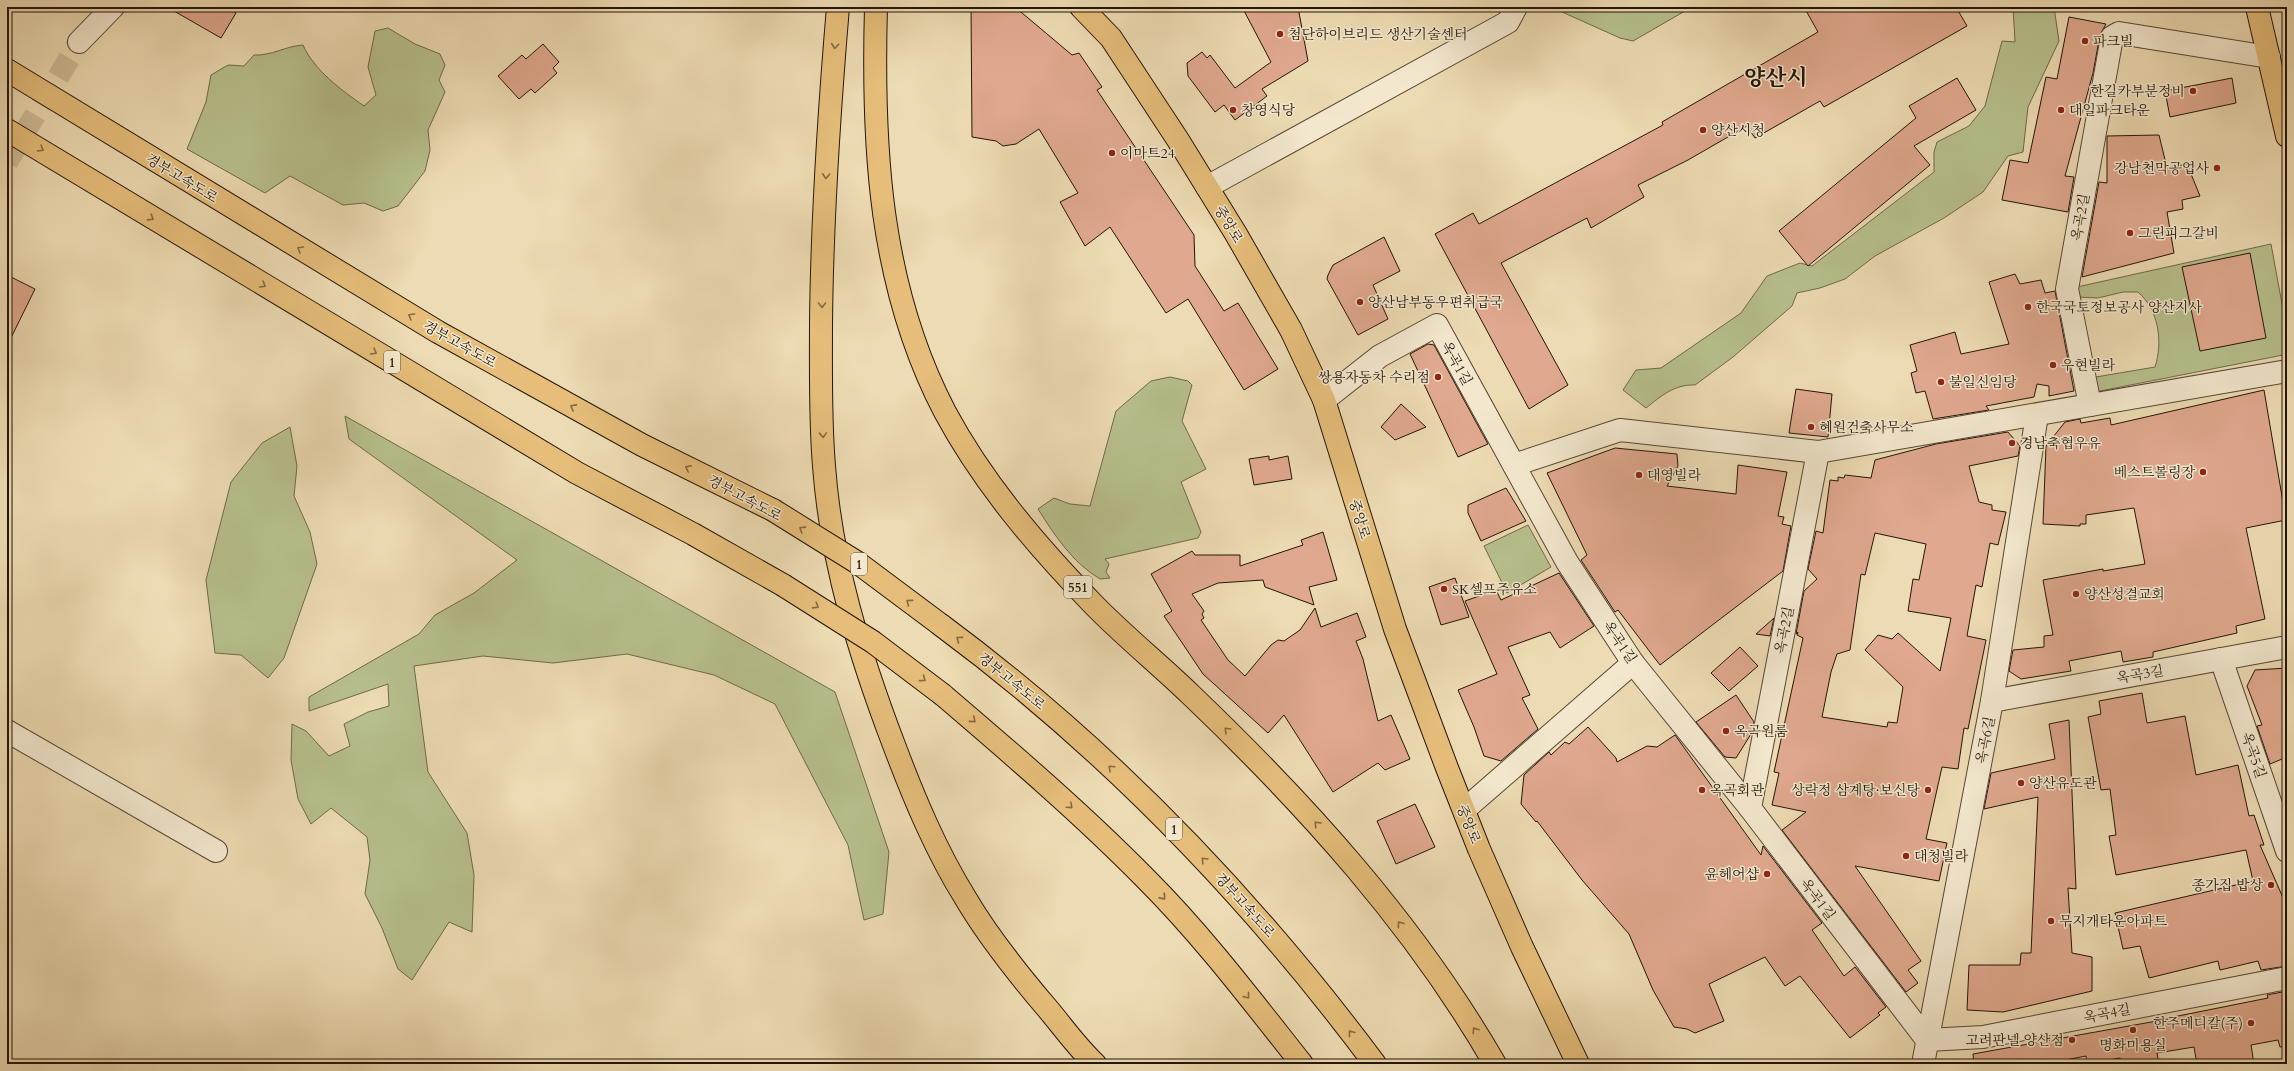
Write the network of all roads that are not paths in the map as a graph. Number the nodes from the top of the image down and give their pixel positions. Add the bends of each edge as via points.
1 (113, 7) edge
2 (838, 7) edge
3 (876, 7) edge
4 (1081, 7) edge
5 (1516, 7) edge
6 (2257, 7) edge
7 (80, 42) tunnel mouth
8 (2269, 57) junction
9 (7, 70) edge
10 (7, 130) edge
11 (2287, 136) edge
12 (1207, 187) junction
13 (2287, 371) edge
14 (1324, 400) junction
15 (2090, 405) junction
16 (2037, 415) junction
17 (1818, 452) junction
18 (1514, 465) junction
19 (2287, 647) edge
20 (2221, 659) junction
21 (1633, 662) junction
22 (1992, 701) junction
23 (7, 731) edge
24 (1750, 808) junction
25 (1464, 810) junction
26 (216, 851) dead end
27 (2287, 851) edge
28 (2287, 978) edge
29 (1927, 1040) junction
30 (1095, 1064) edge
31 (1302, 1064) edge
32 (1375, 1064) edge
33 (1494, 1064) edge
34 (1578, 1064) edge
35 (1923, 1064) edge

1 - 7 street
2 -> 30 main road via 822,249 821,395 824,468 851,619 876,698 908,782 932,837 966,900 1012,966
33 -> 3 main road, 551 via 1477,1033 1431,964 1334,842 1192,695 1094,605 1022,525 968,451 944,410 917,346 896,281 883,218 876,152
4 - 12 main road, 중앙로 via 1111,38
5 - 12 street via 1508,22
6 - 8 main road
8 - 11 main road
8 - 15 street, 옥곡2길 via 2119,32 2112,37 2067,289
32 -> 9 main road, 경부고속도로 / 1, bridge via 1264,926 1156,810 1064,724 997,667 858,563 773,510 642,445 438,332
10 -> 31 main road, 1, bridge via 577,473 783,585 874,642 943,695 1073,809 1147,880 1219,960
12 - 14 main road, 중앙로 via 1291,330
13 - 15 street
14 - 18 street, 옥곡1길 via 1380,356 1437,325
14 - 25 main road, 중앙로 via 1395,629
15 - 16 street
16 - 17 street
16 - 22 street, 옥곡6길
17 - 18 street via 1620,430
17 - 24 street, 옥곡2길
18 - 21 street, 옥곡1길 via 1567,562
19 - 20 street, 옥곡3길
20 - 22 street, 옥곡3길
20 - 27 street, 옥곡5길
21 - 24 street, 옥곡1길
21 - 25 street
22 - 29 street, 옥곡6길
23 - 26 street
24 - 29 street, 옥곡1길
25 - 34 main road, 중앙로 via 1522,947
28 - 29 street, 옥곡4길 via 1984,1037
29 - 35 street, 옥곡6길

